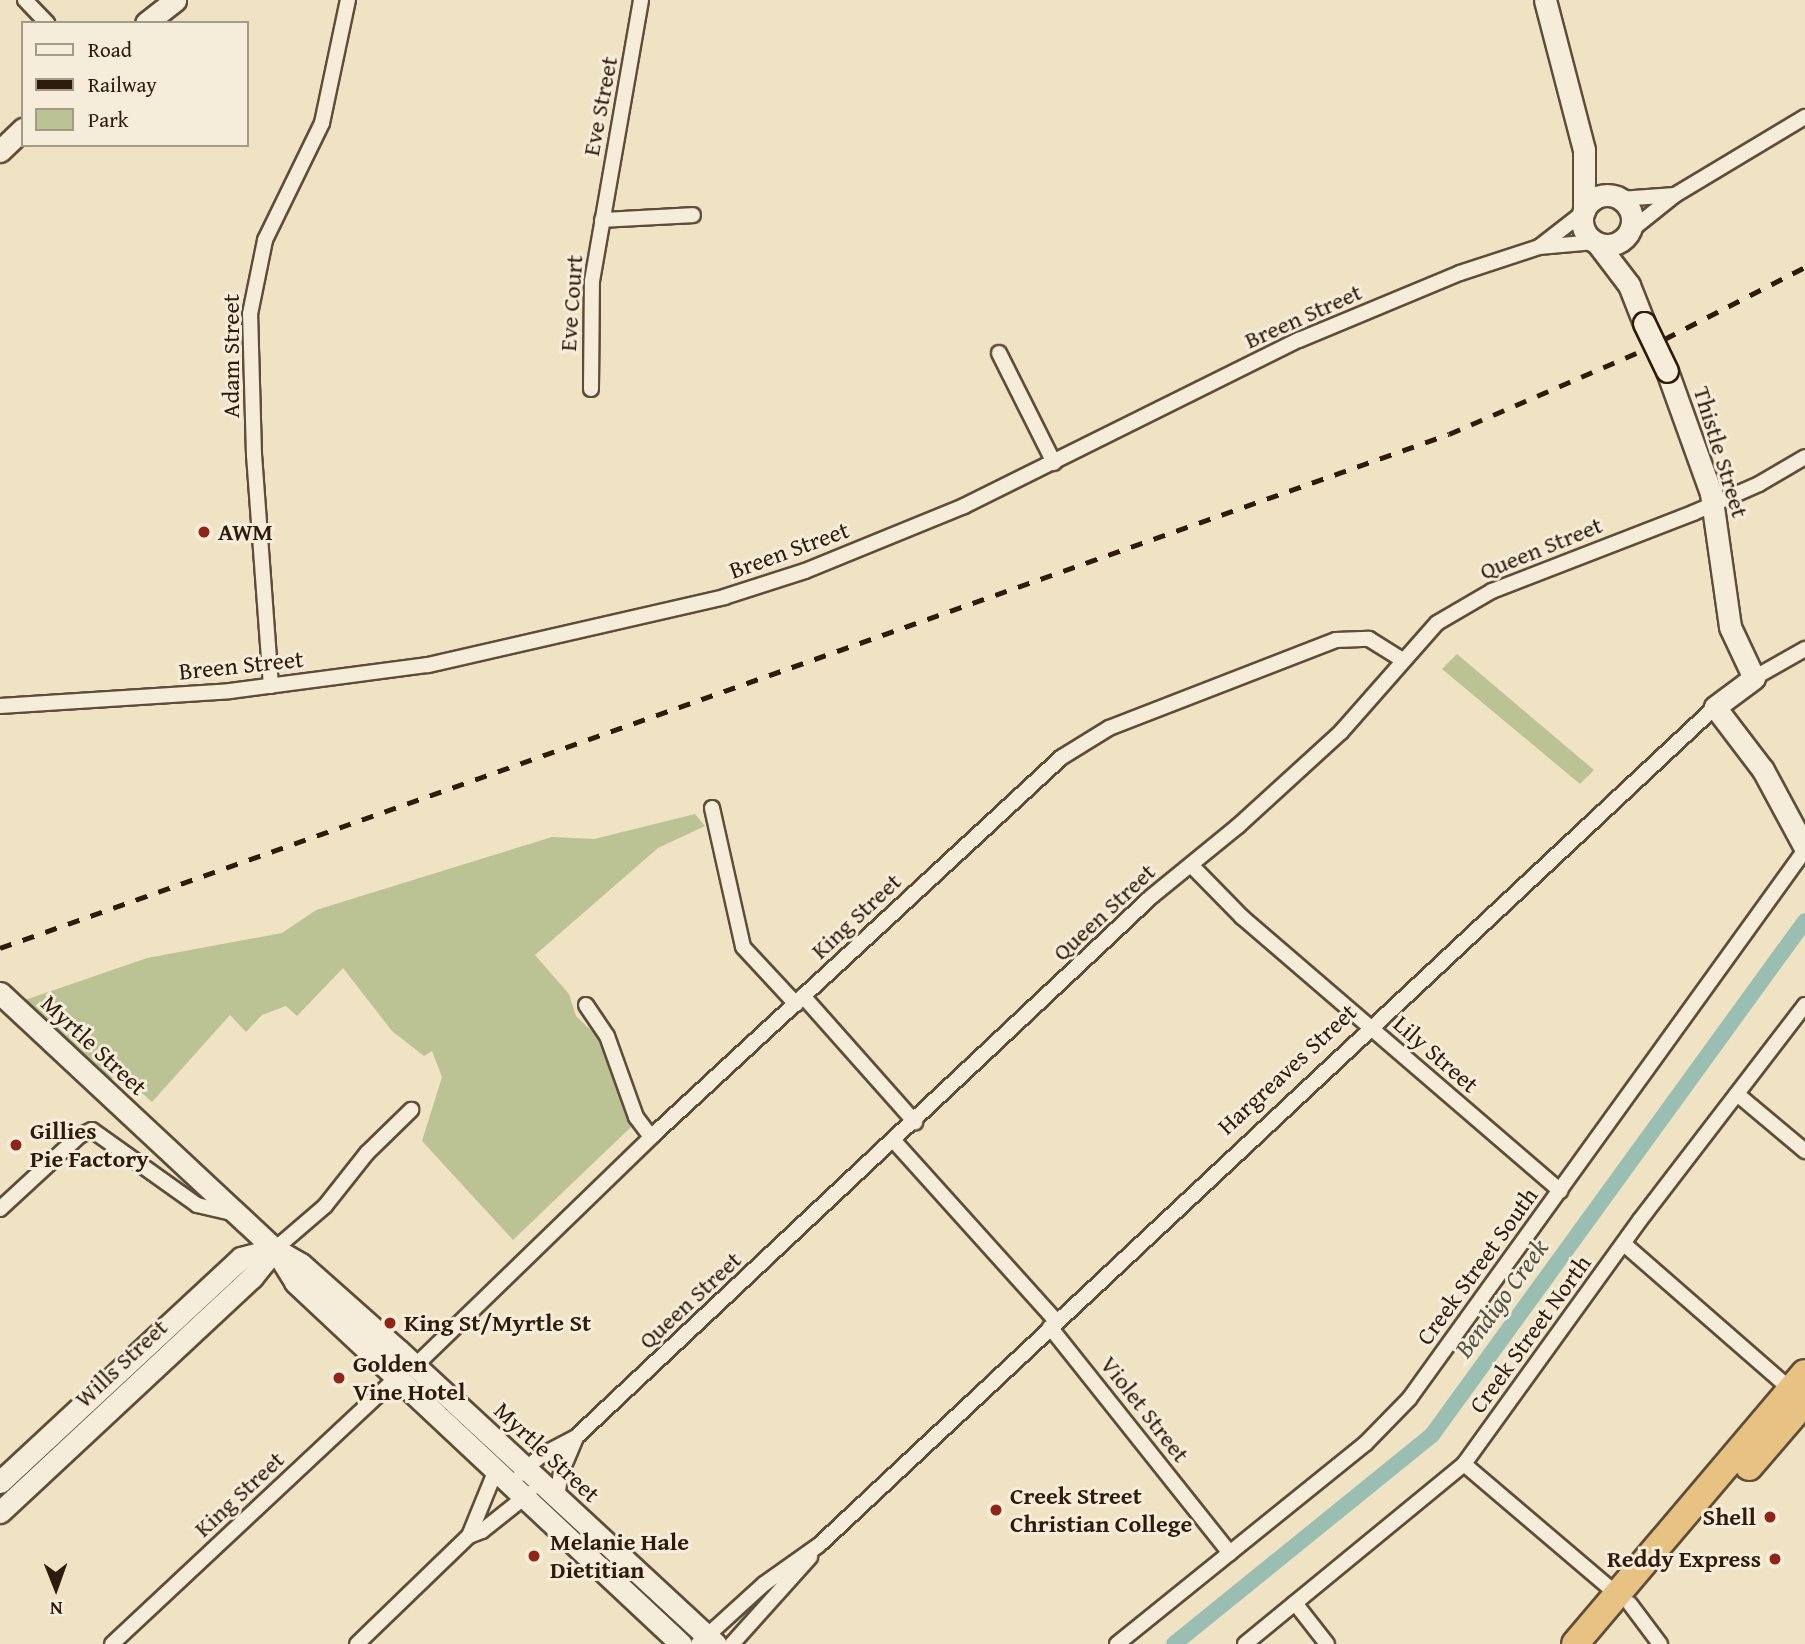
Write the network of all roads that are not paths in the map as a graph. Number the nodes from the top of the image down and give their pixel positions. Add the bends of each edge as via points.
1 (25, 0) edge
2 (175, 0) edge
3 (348, 0) edge
4 (641, 0) edge
5 (1545, 0) edge
6 (45, 21) edge
7 (149, 21) edge
8 (1805, 117) edge
9 (21, 131) edge
10 (1584, 150) junction
11 (0, 151) edge
12 (1675, 195) junction
13 (1619, 198) junction
14 (1584, 211) junction
15 (693, 215) dead end
16 (602, 220) junction
17 (1630, 232) junction
18 (1596, 243) junction
19 (1539, 247) junction
20 (1629, 285) junction
21 (999, 353) dead end
22 (591, 389) dead end
23 (1805, 457) edge
24 (1054, 463) junction
25 (1713, 504) junction
26 (1805, 649) edge
27 (1402, 660) junction
28 (1754, 678) junction
29 (271, 686) junction
30 (0, 706) edge
31 (1715, 707) junction
32 (712, 808) dead end
33 (1802, 844) edge
34 (1191, 865) junction
35 (0, 993) edge
36 (799, 1000) junction
37 (586, 1005) dead end
38 (1805, 1005) edge
39 (1371, 1027) junction
40 (1737, 1094) junction
41 (411, 1110) dead end
42 (915, 1122) junction
43 (652, 1137) junction
44 (894, 1141) junction
45 (1805, 1150) edge
46 (1560, 1191) junction
47 (0, 1209) edge
48 (237, 1214) junction
49 (1625, 1244) junction
50 (275, 1249) junction
51 (1053, 1324) junction
52 (406, 1371) junction
53 (1802, 1394) edge
54 (576, 1437) junction
55 (1464, 1464) junction
56 (520, 1480) junction
57 (0, 1482) edge
58 (557, 1497) junction
59 (0, 1512) edge
60 (469, 1536) junction
61 (819, 1545) junction
62 (1230, 1553) junction
63 (1624, 1600) junction
64 (1295, 1604) junction
65 (707, 1641) edge
66 (112, 1644) edge
67 (357, 1644) edge
68 (681, 1644) edge
69 (732, 1644) edge
70 (1116, 1644) edge
71 (1245, 1644) edge
72 (1327, 1644) edge
73 (1574, 1644) edge
74 (1595, 1644) edge
75 (1660, 1644) edge

1 - 6 street
2 - 7 main road
3 - 29 street, Adam Street via 322,123 265,240 250,314 254,455
4 - 16 street, Eve Street
5 - 10 main road
8 - 12 street
9 - 11 main road
10 - 13 main road
10 - 14 main road
12 - 13 street
12 - 17 street
13 - 14 main road via 1595,199
13 - 17 main road via 1632,217
14 - 18 main road via 1584,229
14 - 19 street, Breen Street
15 - 16 street
16 - 22 street, Eve Court via 589,314
17 - 18 main road via 1618,243
17 - 20 main road, Thistle Street
18 - 19 street, Breen Street
18 - 20 main road, Thistle Street
19 - 24 street, Breen Street via 1460,273 1299,340
20 - 25 main road, Thistle Street, bridge via 1667,371
21 - 24 street
23 - 25 street
24 - 29 street, Breen Street via 964,506 804,571 724,597 463,659
25 - 27 street, Queen Street via 1492,590 1437,623
25 - 28 main road, Thistle Street via 1730,627
26 - 28 street, Hargreaves Street
27 - 34 street, Queen Street via 1342,732
27 - 36 street, King Street via 1369,639 1336,640 1087,741 1042,773
28 - 31 main road, Hargreaves Street
29 - 30 street, Breen Street
31 - 33 main road via 1763,770
31 - 39 street, Hargreaves Street
32 - 36 street via 743,947
33 - 46 street, Creek Street South via 1783,882
34 - 39 street, Lily Street via 1242,918
34 - 42 street, Queen Street via 1151,897
35 - 48 main road, Myrtle Street
36 - 42 street
36 - 43 street, King Street
37 - 43 street via 607,1036 636,1117
38 - 40 street, Creek Street North
39 - 46 street, Lily Street
39 - 51 street, Hargreaves Street
40 - 45 street
40 - 49 street, Creek Street North
41 - 50 street, Wills Street via 367,1153 325,1206
42 - 44 street, Queen Street
43 - 52 street, King Street
44 - 51 street, Violet Street
44 - 54 street, Queen Street
46 - 62 street, Creek Street South via 1403,1406 1366,1443
47 - 48 street via 82,1133 92,1130 202,1208
48 - 50 main road, Myrtle Street
49 - 53 street
49 - 55 street, Creek Street North
50 - 52 main road, Myrtle Street via 301,1264
50 - 57 main road, Wills Street via 241,1258
50 - 59 main road, Wills Street via 252,1277
51 - 61 street, Hargreaves Street
51 - 62 street, Violet Street
52 - 56 main road, Myrtle Street
52 - 56 main road, Myrtle Street
52 - 66 street, King Street
53 - 63 highway
54 - 56 street, Queen Street
54 - 58 street, Queen Street via 561,1472
55 - 63 street
55 - 64 street, Creek Street North
56 - 58 main road, Myrtle Street
56 - 60 street, Queen Street
56 - 60 street, Queen Street
56 - 68 main road, Myrtle Street
58 - 65 main road, Myrtle Street
60 - 67 street, Queen Street
61 - 65 street, Hargreaves Street via 764,1584
61 - 69 street, Hargreaves Street
62 - 70 street, Creek Street South
63 - 73 highway
63 - 74 highway
63 - 75 street
64 - 71 street, Creek Street North
64 - 72 street

